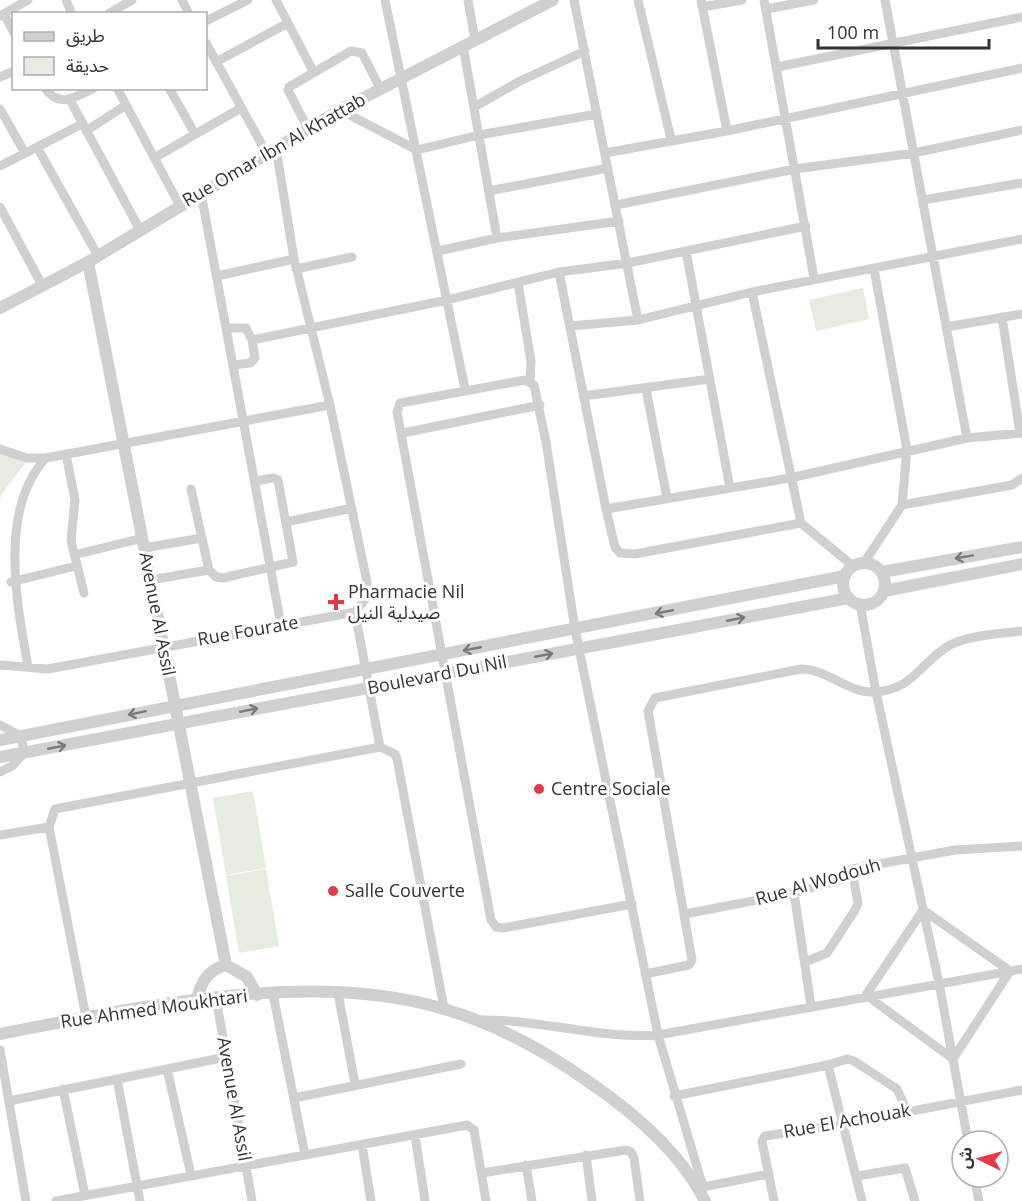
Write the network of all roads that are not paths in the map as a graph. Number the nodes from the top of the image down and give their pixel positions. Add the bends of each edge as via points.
1 (28, 0) edge
2 (132, 0) edge
3 (248, 0) edge
4 (276, 0) edge
5 (385, 0) edge
6 (468, 0) edge
7 (553, 0) edge
8 (574, 0) edge
9 (638, 0) edge
10 (742, 0) edge
11 (814, 0) edge
12 (885, 0) edge
13 (237, 2) edge
14 (702, 4) edge
15 (765, 5) edge
16 (531, 6) edge
17 (111, 12) edge
18 (2, 15) edge
19 (1022, 17) edge
20 (207, 20) edge
21 (288, 23) junction
22 (12, 30) edge
23 (469, 43) junction
24 (894, 44) junction
25 (207, 45) edge
26 (585, 51) junction
27 (216, 62) junction
28 (777, 67) junction
29 (1022, 68) edge
30 (313, 71) junction
31 (401, 78) junction
32 (380, 88) junction
33 (47, 90) edge
34 (90, 90) edge
35 (118, 90) edge
36 (170, 90) edge
37 (903, 95) junction
38 (70, 100) junction
39 (126, 105) junction
40 (474, 106) junction
41 (241, 108) junction
42 (0, 109) edge
43 (340, 110) junction
44 (597, 114) junction
45 (786, 119) junction
46 (84, 128) junction
47 (308, 129) junction
48 (1022, 130) edge
49 (727, 131) junction
50 (195, 134) junction
51 (479, 135) junction
52 (671, 139) junction
53 (37, 147) junction
54 (417, 150) junction
55 (272, 151) junction
56 (25, 153) junction
57 (605, 153) junction
58 (914, 153) junction
59 (154, 158) junction
60 (0, 166) edge
61 (608, 168) junction
62 (795, 169) junction
63 (1022, 183) edge
64 (489, 190) junction
65 (201, 193) junction
66 (923, 200) junction
67 (180, 206) junction
68 (616, 206) junction
69 (0, 209) edge
70 (619, 221) junction
71 (806, 226) junction
72 (140, 230) junction
73 (497, 238) junction
74 (1022, 239) edge
75 (438, 251) junction
76 (686, 251) junction
77 (933, 256) junction
78 (352, 257) dead end
79 (93, 259) junction
80 (294, 259) junction
81 (628, 263) junction
82 (296, 269) junction
83 (874, 269) junction
84 (559, 272) junction
85 (217, 276) junction
86 (814, 279) junction
87 (518, 283) junction
88 (42, 285) junction
89 (752, 292) junction
90 (447, 300) junction
91 (697, 305) junction
92 (0, 308) edge
93 (1022, 314) edge
94 (1002, 317) junction
95 (638, 320) junction
96 (570, 326) junction
97 (946, 327) junction
98 (227, 328) junction
99 (311, 328) junction
100 (252, 340) junction
101 (234, 365) junction
102 (710, 379) junction
103 (530, 381) junction
104 (465, 389) junction
105 (646, 389) junction
106 (584, 396) junction
107 (330, 405) junction
108 (540, 405) junction
109 (244, 422) junction
110 (403, 433) junction
111 (1021, 433) edge
112 (967, 438) junction
113 (124, 444) junction
114 (0, 449) edge
115 (907, 450) junction
116 (66, 454) junction
117 (46, 458) junction
118 (790, 478) junction
119 (1022, 478) edge
120 (255, 481) junction
121 (730, 488) junction
122 (16, 489) dead end
123 (191, 489) dead end
124 (667, 498) junction
125 (902, 505) junction
126 (352, 508) junction
127 (606, 509) junction
128 (285, 522) junction
129 (801, 522) junction
130 (202, 538) junction
131 (144, 543) junction
132 (1022, 547) edge
133 (74, 555) junction
134 (5, 560) dead end
135 (1022, 564) edge
136 (270, 565) junction
137 (76, 566) junction
138 (854, 568) junction
139 (209, 570) junction
140 (882, 572) junction
141 (150, 580) junction
142 (11, 582) junction
143 (884, 591) junction
144 (84, 593) dead end
145 (849, 598) junction
146 (860, 604) junction
147 (355, 612) junction
148 (281, 625) junction
149 (575, 629) junction
150 (1022, 631) edge
151 (164, 648) junction
152 (580, 648) junction
153 (441, 655) junction
154 (0, 665) edge
155 (28, 666) junction
156 (365, 668) junction
157 (444, 674) junction
158 (369, 688) junction
159 (876, 692) junction
160 (176, 705) junction
161 (179, 724) junction
162 (0, 725) edge
163 (21, 736) junction
164 (0, 740) edge
165 (380, 747) junction
166 (24, 753) junction
167 (0, 758) edge
168 (0, 771) edge
169 (190, 782) junction
170 (49, 827) junction
171 (0, 835) edge
172 (1022, 846) edge
173 (912, 858) junction
174 (853, 876) junction
175 (794, 893) junction
176 (632, 904) junction
177 (923, 910) junction
178 (685, 914) junction
179 (804, 962) junction
180 (226, 966) junction
181 (1022, 969) edge
182 (1010, 970) junction
183 (645, 974) junction
184 (939, 983) junction
185 (338, 993) junction
186 (273, 994) junction
187 (257, 995) junction
188 (866, 995) junction
189 (216, 998) junction
190 (197, 999) junction
191 (812, 1006) junction
192 (444, 1008) junction
193 (86, 1017) junction
194 (475, 1020) junction
195 (0, 1034) edge
196 (658, 1035) junction
197 (0, 1050) edge
198 (226, 1057) junction
199 (953, 1059) junction
200 (461, 1064) dead end
201 (828, 1065) junction
202 (167, 1069) junction
203 (117, 1079) junction
204 (355, 1084) junction
205 (63, 1089) junction
206 (1022, 1090) edge
207 (674, 1096) junction
208 (294, 1098) junction
209 (9, 1101) junction
210 (960, 1101) junction
211 (907, 1111) junction
212 (844, 1124) junction
213 (966, 1129) edge
214 (415, 1135) junction
215 (362, 1145) junction
216 (305, 1155) junction
217 (586, 1155) junction
218 (526, 1165) junction
219 (246, 1167) junction
220 (482, 1173) junction
221 (769, 1174) junction
222 (191, 1176) junction
223 (857, 1176) junction
224 (137, 1187) junction
225 (701, 1188) junction
226 (85, 1195) junction
227 (26, 1201) edge
228 (56, 1201) edge
229 (140, 1201) edge
230 (252, 1201) edge
231 (371, 1201) edge
232 (425, 1201) edge
233 (486, 1201) edge
234 (532, 1201) edge
235 (592, 1201) edge
236 (640, 1201) edge
237 (705, 1201) edge
238 (774, 1201) edge
239 (862, 1201) edge
240 (915, 1201) edge

1 - 18 street
2 - 17 street
3 - 13 street
4 - 21 street
5 - 31 street
6 - 23 street
7 - 16 street, Rue Omar Ibn Al Khattab
8 - 26 street
9 - 52 street
10 - 14 street
11 - 15 street
12 - 24 street
13 - 20 street
14 - 49 street
15 - 28 street
16 - 23 street, Rue Omar Ibn Al Khattab
18 - 22 street
19 - 24 street
21 - 27 street
21 - 30 street
23 - 31 street, Rue Omar Ibn Al Khattab
23 - 40 street
24 - 28 street
24 - 37 street
25 - 27 street
26 - 40 street
26 - 44 street
27 - 41 street
28 - 45 street
29 - 37 street
30 - 32 street via 357,51 362,53
30 - 47 street via 288,90
31 - 32 street, Rue Omar Ibn Al Khattab
31 - 54 street
32 - 43 street, Rue Omar Ibn Al Khattab
33 - 38 street via 56,100
34 - 38 street
35 - 39 street
36 - 50 street
37 - 45 street
37 - 58 street
38 - 46 street
39 - 46 street
39 - 59 street
40 - 51 street
41 - 50 street
41 - 55 street
42 - 56 street
43 - 47 street, Rue Omar Ibn Al Khattab
43 - 54 street
44 - 51 street
44 - 57 street
45 - 49 street
45 - 62 street
46 - 53 street
46 - 72 street
47 - 55 street, Rue Omar Ibn Al Khattab
48 - 58 street
49 - 52 street
50 - 59 street
51 - 54 street
51 - 64 street
52 - 57 street
53 - 56 street
53 - 79 street
54 - 75 street
55 - 65 street, Rue Omar Ibn Al Khattab
55 - 80 street
56 - 60 street
57 - 61 street
58 - 62 street
58 - 66 street
59 - 67 street
61 - 64 street
61 - 68 street
62 - 68 street
62 - 71 street
63 - 66 street
64 - 73 street
65 - 67 street, Rue Omar Ibn Al Khattab
65 - 85 street
66 - 77 street
67 - 72 street, Rue Omar Ibn Al Khattab
68 - 70 street
69 - 88 street
70 - 73 street
70 - 81 street
71 - 76 street
71 - 86 street
72 - 79 street, Rue Omar Ibn Al Khattab
73 - 75 street
74 - 77 street
75 - 90 street
76 - 81 street
76 - 91 street
77 - 83 street
77 - 97 street
78 - 82 street
79 - 88 street, Rue Omar Ibn Al Khattab
79 - 113 street, Avenue Al Assil
80 - 82 street
80 - 85 street
81 - 84 street
81 - 95 street
82 - 99 street
83 - 86 street
83 - 115 street
84 - 87 street
84 - 96 street
85 - 98 street
86 - 89 street
87 - 90 street
87 - 103 street via 531,361
88 - 92 street, Rue Omar Ibn Al Khattab
89 - 91 street
89 - 118 street
90 - 99 street
90 - 104 street
91 - 95 street
91 - 102 street
93 - 94 street
94 - 97 street
94 - 111 street
95 - 96 street
96 - 106 street
97 - 112 street
98 - 100 street via 246,328
98 - 101 street
99 - 100 street
99 - 107 street
100 - 101 street via 255,358 250,363
101 - 109 street
102 - 105 street
102 - 121 street
103 - 104 street
103 - 108 street
104 - 110 street via 400,403
105 - 106 street
105 - 124 street
106 - 127 street
107 - 109 street
107 - 126 street
108 - 110 street
108 - 149 street
109 - 113 street
109 - 120 street
110 - 153 street
111 - 112 street
112 - 115 street
113 - 116 street
113 - 131 street, Avenue Al Assil
114 - 117 street via 27,458
115 - 118 street
115 - 125 street
116 - 117 street
116 - 133 street via 75,500 71,531
117 - 122 street
118 - 121 street
118 - 129 street
119 - 125 street via 1012,485
120 - 128 street via 278,480
120 - 136 street
121 - 124 street
123 - 130 street
124 - 127 street
125 - 138 street
126 - 128 street
126 - 147 street via 367,582 367,597
127 - 129 street via 615,547 624,554
128 - 136 street via 293,562
129 - 138 street
130 - 131 street
130 - 139 street
131 - 133 street
131 - 141 street, Avenue Al Assil
132 -> 140 street
133 - 137 street
134 - 142 street
135 - 143 street
136 - 139 street via 219,578
136 - 148 street
137 - 142 street
137 - 144 street
138 - 140 street via 873,565
138 - 145 street via 844,587
138 -> 149 street, Boulevard Du Nil
139 - 141 street
140 - 143 street
141 - 151 street, Avenue Al Assil
142 - 155 street
143 - 146 street via 873,602
145 - 146 street
152 -> 145 street, Boulevard Du Nil
146 - 159 street
147 - 148 street, Rue Fourate
147 - 156 street
148 - 151 street, Rue Fourate
149 - 152 street
149 -> 153 street, Boulevard Du Nil
150 - 159 street via 952,644 905,684
151 - 155 street, Rue Fourate via 48,669
151 - 160 street, Avenue Al Assil
157 -> 152 street, Boulevard Du Nil
152 - 176 street
153 - 156 street, Boulevard Du Nil
153 - 157 street
154 - 155 street, Rue Fourate
156 - 158 street
156 - 160 street, Boulevard Du Nil
157 - 158 street, Boulevard Du Nil
157 - 176 street via 493,924 503,928
161 -> 158 street, Boulevard Du Nil
158 - 165 street
159 - 173 street
159 - 178 street via 858,689 815,669 801,669 655,698 648,711
160 - 161 street, Avenue Al Assil
160 -> 163 street, Boulevard Du Nil
166 -> 161 street, Boulevard Du Nil
161 - 169 street, Avenue Al Assil
162 - 163 street
163 - 164 street, Boulevard Du Nil
163 - 166 street
165 - 169 street
165 - 192 street via 397,759
166 - 167 street, Boulevard Du Nil
166 - 168 street, Boulevard Du Nil via 12,766
169 - 170 street via 60,806 52,813
169 - 180 street, Avenue Al Assil
170 - 171 street
170 - 193 street
172 - 173 street, Rue Al Wodouh via 955,850
173 - 174 street, Rue Al Wodouh via 852,868
173 - 177 street
174 - 175 street, Rue Al Wodouh
174 - 179 street via 858,903 855,910 827,953
175 - 178 street, Rue Al Wodouh
175 - 179 street
176 - 183 street
177 - 182 street
177 - 184 street
177 - 188 street
178 - 183 street via 692,960
179 - 191 street
180 - 187 street via 247,977
180 - 190 street via 215,968 203,980
181 - 182 street
182 - 184 street
182 - 199 street
183 - 196 street
184 - 188 street
184 - 199 street
185 - 186 street, Rue Ahmed Moukhtari
185 - 192 street, Rue Ahmed Moukhtari
185 - 204 street
186 - 187 street, Rue Ahmed Moukhtari
186 - 208 street
187 - 189 street, Rue Ahmed Moukhtari
188 - 191 street
188 - 199 street
189 - 190 street, Rue Ahmed Moukhtari
189 - 198 street, Avenue Al Assil
190 - 193 street, Rue Ahmed Moukhtari
191 - 196 street
192 - 194 street, Rue Ahmed Moukhtari
193 - 195 street, Rue Ahmed Moukhtari
194 - 196 street via 507,1019 630,1037
194 - 225 street, Rue Ahmed Moukhtari via 531,1046 602,1090 661,1142
196 - 207 street
197 - 209 street
198 - 202 street
198 - 219 street, Avenue Al Assil
199 - 210 street
200 - 204 street
201 - 207 street
201 - 211 street via 846,1059 854,1061 897,1089
201 - 212 street
202 - 203 street
202 - 222 street
203 - 205 street
203 - 224 street
204 - 208 street
205 - 209 street
205 - 226 street
206 - 210 street, Rue El Achouak
207 - 225 street
208 - 216 street
209 - 227 street
210 - 211 street, Rue El Achouak
210 - 213 street
211 - 212 street, Rue El Achouak
212 - 221 street, Rue El Achouak via 765,1136 762,1141
212 - 223 street
214 - 215 street
214 - 220 street via 471,1126
214 - 232 street
215 - 216 street
215 - 231 street
216 - 219 street
217 - 218 street
217 - 235 street
217 - 236 street via 631,1152
218 - 220 street
218 - 234 street
219 - 222 street
219 - 230 street, Avenue Al Assil
220 - 233 street
221 - 225 street
221 - 238 street, Rue El Achouak
222 - 224 street
223 - 239 street
223 - 240 street via 905,1168
224 - 226 street
224 - 229 street
225 - 237 street, Rue Ahmed Moukhtari
226 - 228 street

